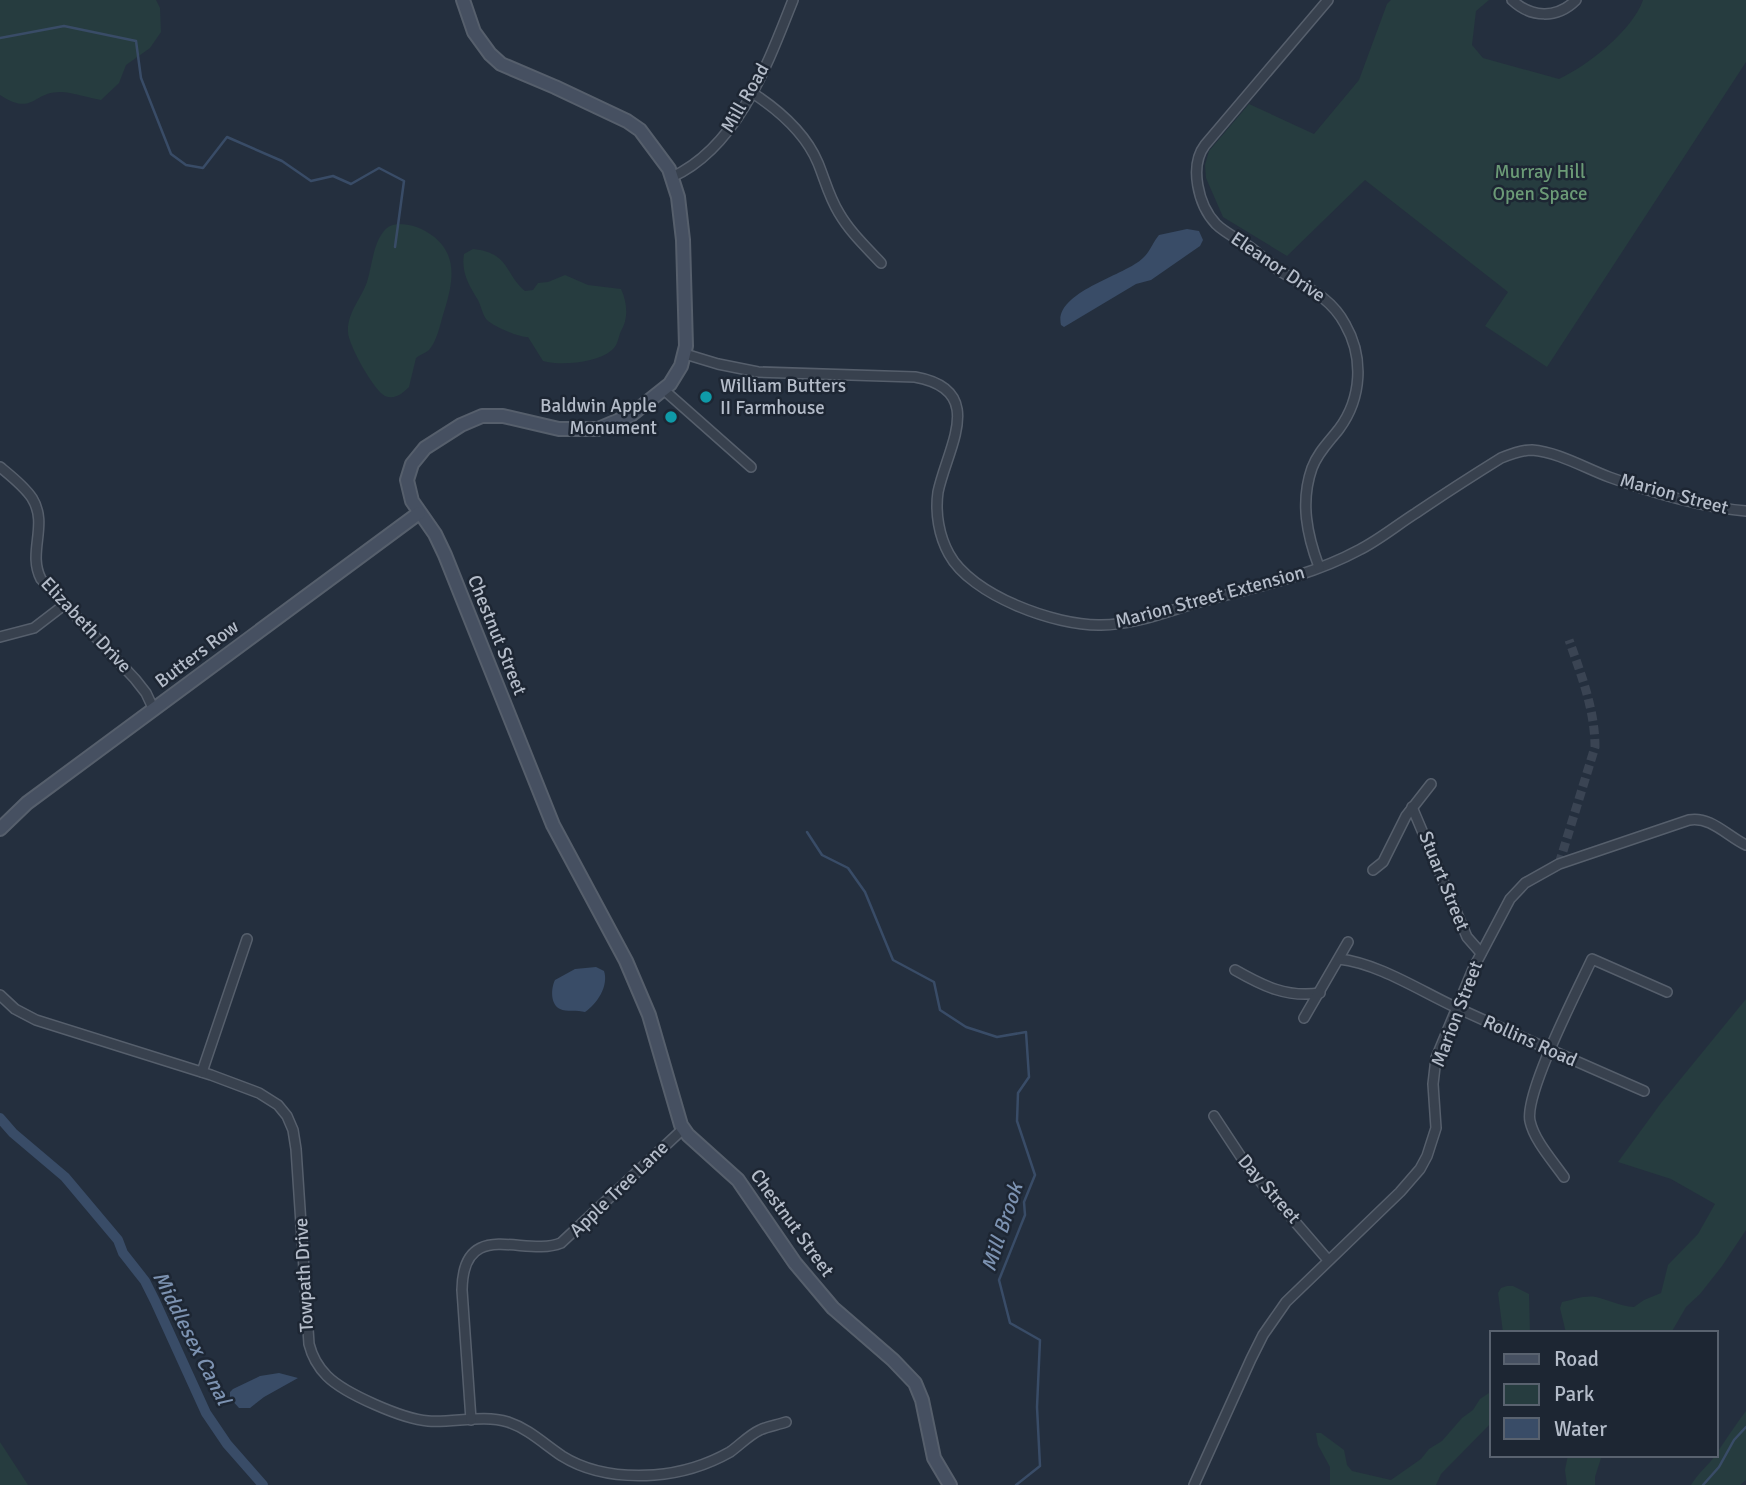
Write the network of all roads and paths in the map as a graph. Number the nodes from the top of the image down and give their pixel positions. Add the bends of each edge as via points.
1 (463, 0) edge
2 (793, 0) edge
3 (1328, 0) edge
4 (1512, 0) edge
5 (1576, 0) edge
6 (751, 92) junction
7 (672, 177) junction
8 (881, 264) dead end
9 (685, 354) junction
10 (664, 390) junction
11 (1523, 450) joint
12 (0, 467) edge
13 (751, 467) dead end
14 (1746, 511) edge
15 (419, 513) junction
16 (1319, 567) junction
17 (64, 605) junction
18 (0, 637) edge
19 (154, 710) junction
20 (1431, 784) dead end
21 (1412, 807) junction
22 (0, 829) edge
23 (1746, 845) edge
24 (1373, 870) dead end
25 (247, 939) dead end
26 (1348, 942) dead end
27 (1481, 953) junction
28 (1339, 959) junction
29 (1236, 970) dead end
30 (1667, 992) dead end
31 (1320, 993) junction
32 (0, 995) edge
33 (1456, 1007) junction
34 (1304, 1018) dead end
35 (1551, 1051) junction
36 (202, 1072) junction
37 (1644, 1091) dead end
38 (1214, 1116) dead end
39 (683, 1129) junction
40 (1564, 1177) dead end
41 (1328, 1260) junction
42 (471, 1420) junction
43 (786, 1422) dead end
44 (950, 1485) edge
45 (1194, 1485) edge

1 - 7 street, Chestnut Street via 474,33 496,59 631,123 646,136
2 - 6 street, Mill Road
3 - 16 street, Eleanor Drive via 1205,145 1196,170 1214,222 1327,300 1341,316 1354,344 1359,375 1353,405 1320,452 1308,485 1307,529
4 - 5 street via 1541,14 1559,12
6 - 7 street, Mill Road via 719,142
6 - 8 street via 783,115 805,140 839,214
7 - 9 street, Chestnut Street via 683,240
9 - 10 street, Chestnut Street via 678,373
9 - 16 street, Marion Street Extension via 758,372 915,377 944,388 953,398 958,417 938,494 944,544 959,570 975,585 1047,617 1089,625 1132,622
10 - 13 street
10 - 15 street, Chestnut Street via 631,415 598,429 548,428 493,415 461,425 425,448 412,464 408,489
11 - 14 street, Marion Street via 1542,452 1680,499
11 - 16 street, Marion Street Extension via 1501,458 1359,550
12 - 17 street, Elizabeth Drive via 36,505 40,524 36,568
15 - 19 street, Butters Row
15 - 39 street, Chestnut Street via 445,555 558,835 646,1007
17 - 18 street via 34,628
17 - 19 street, Elizabeth Drive via 135,679
19 - 22 street, Butters Row via 27,803
20 - 21 street
21 - 24 street via 1383,862
21 - 27 street, Stuart Street via 1467,937
23 - 27 street, Marion Street via 1697,819 1559,864 1517,890
25 - 36 street
26 - 28 street
27 - 33 street, Marion Street
28 - 31 street
28 - 33 street, Rollins Road via 1390,975
29 - 31 street via 1278,991
30 - 35 street via 1592,958
31 - 34 street
32 - 36 street, Towpath Drive via 36,1020
33 - 35 street, Rollins Road
33 - 41 street, Marion Street via 1436,1058 1436,1128 1427,1156 1400,1192
35 - 37 street, Rollins Road
35 - 40 street via 1530,1100 1529,1114 1535,1134
36 - 42 street, Towpath Drive via 269,1098 290,1122 296,1149 308,1338 321,1370 339,1386 407,1417
38 - 41 street, Day Street via 1247,1166
39 - 42 street, Apple Tree Lane via 561,1243 542,1247 501,1243 472,1256 461,1290
39 - 44 street, Chestnut Street via 738,1180 795,1263 833,1308 915,1383 934,1458
41 - 45 street, Marion Street via 1290,1297 1263,1335
42 - 43 street, Towpath Drive via 508,1422 574,1462 601,1472 636,1476 700,1466 758,1432

